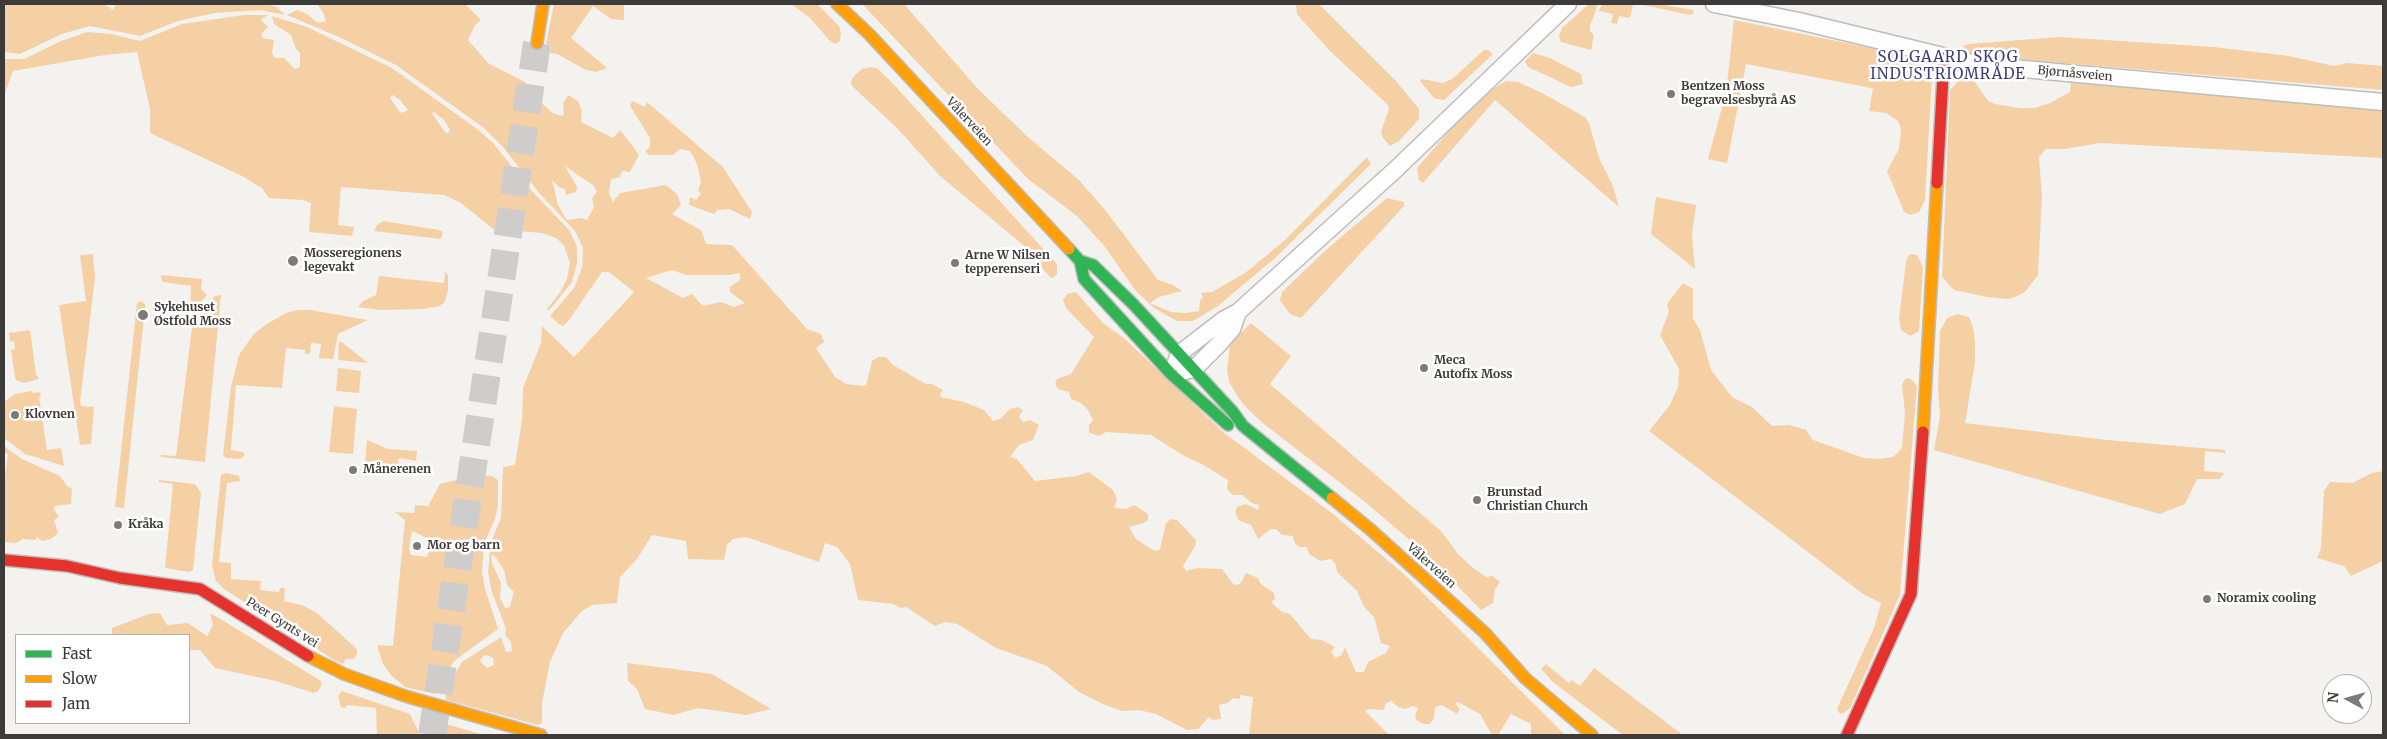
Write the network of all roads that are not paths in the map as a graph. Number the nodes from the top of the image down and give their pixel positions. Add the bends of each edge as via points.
1 (543, 4) edge
2 (837, 4) edge
3 (1568, 4) edge
4 (1714, 4) edge
5 (537, 43) tunnel mouth
6 (1944, 57) junction
7 (2383, 102) edge
8 (1080, 261) junction
9 (1238, 312) junction
10 (1179, 354) junction
11 (1194, 369) junction
12 (1171, 374) junction
13 (1242, 426) junction
14 (4, 560) edge
15 (541, 735) edge
16 (1592, 735) edge
17 (1848, 735) edge

1 - 5 main road
2 - 8 main road, Vålerveien via 869,34
3 - 9 street via 1395,170
4 - 6 street, Bjørnåsveien via 1799,20 1931,51
6 - 7 street, Bjørnåsveien via 1980,65
6 - 17 main road via 1917,540 1911,594
8 - 10 main road, Vålerveien via 1093,265
8 - 12 main road, Vålerveien via 1084,279
9 - 10 street
9 - 11 street via 1232,329
10 - 11 main road, Vålerveien
10 - 12 street
11 - 12 street
11 - 13 main road, Vålerveien via 1234,412
12 - 13 main road, Vålerveien via 1225,424
13 - 16 main road, Vålerveien via 1370,530 1485,633 1526,678
14 - 15 main road, Peer Gynts vei via 67,566 120,578 200,589 306,654 352,677 405,696

